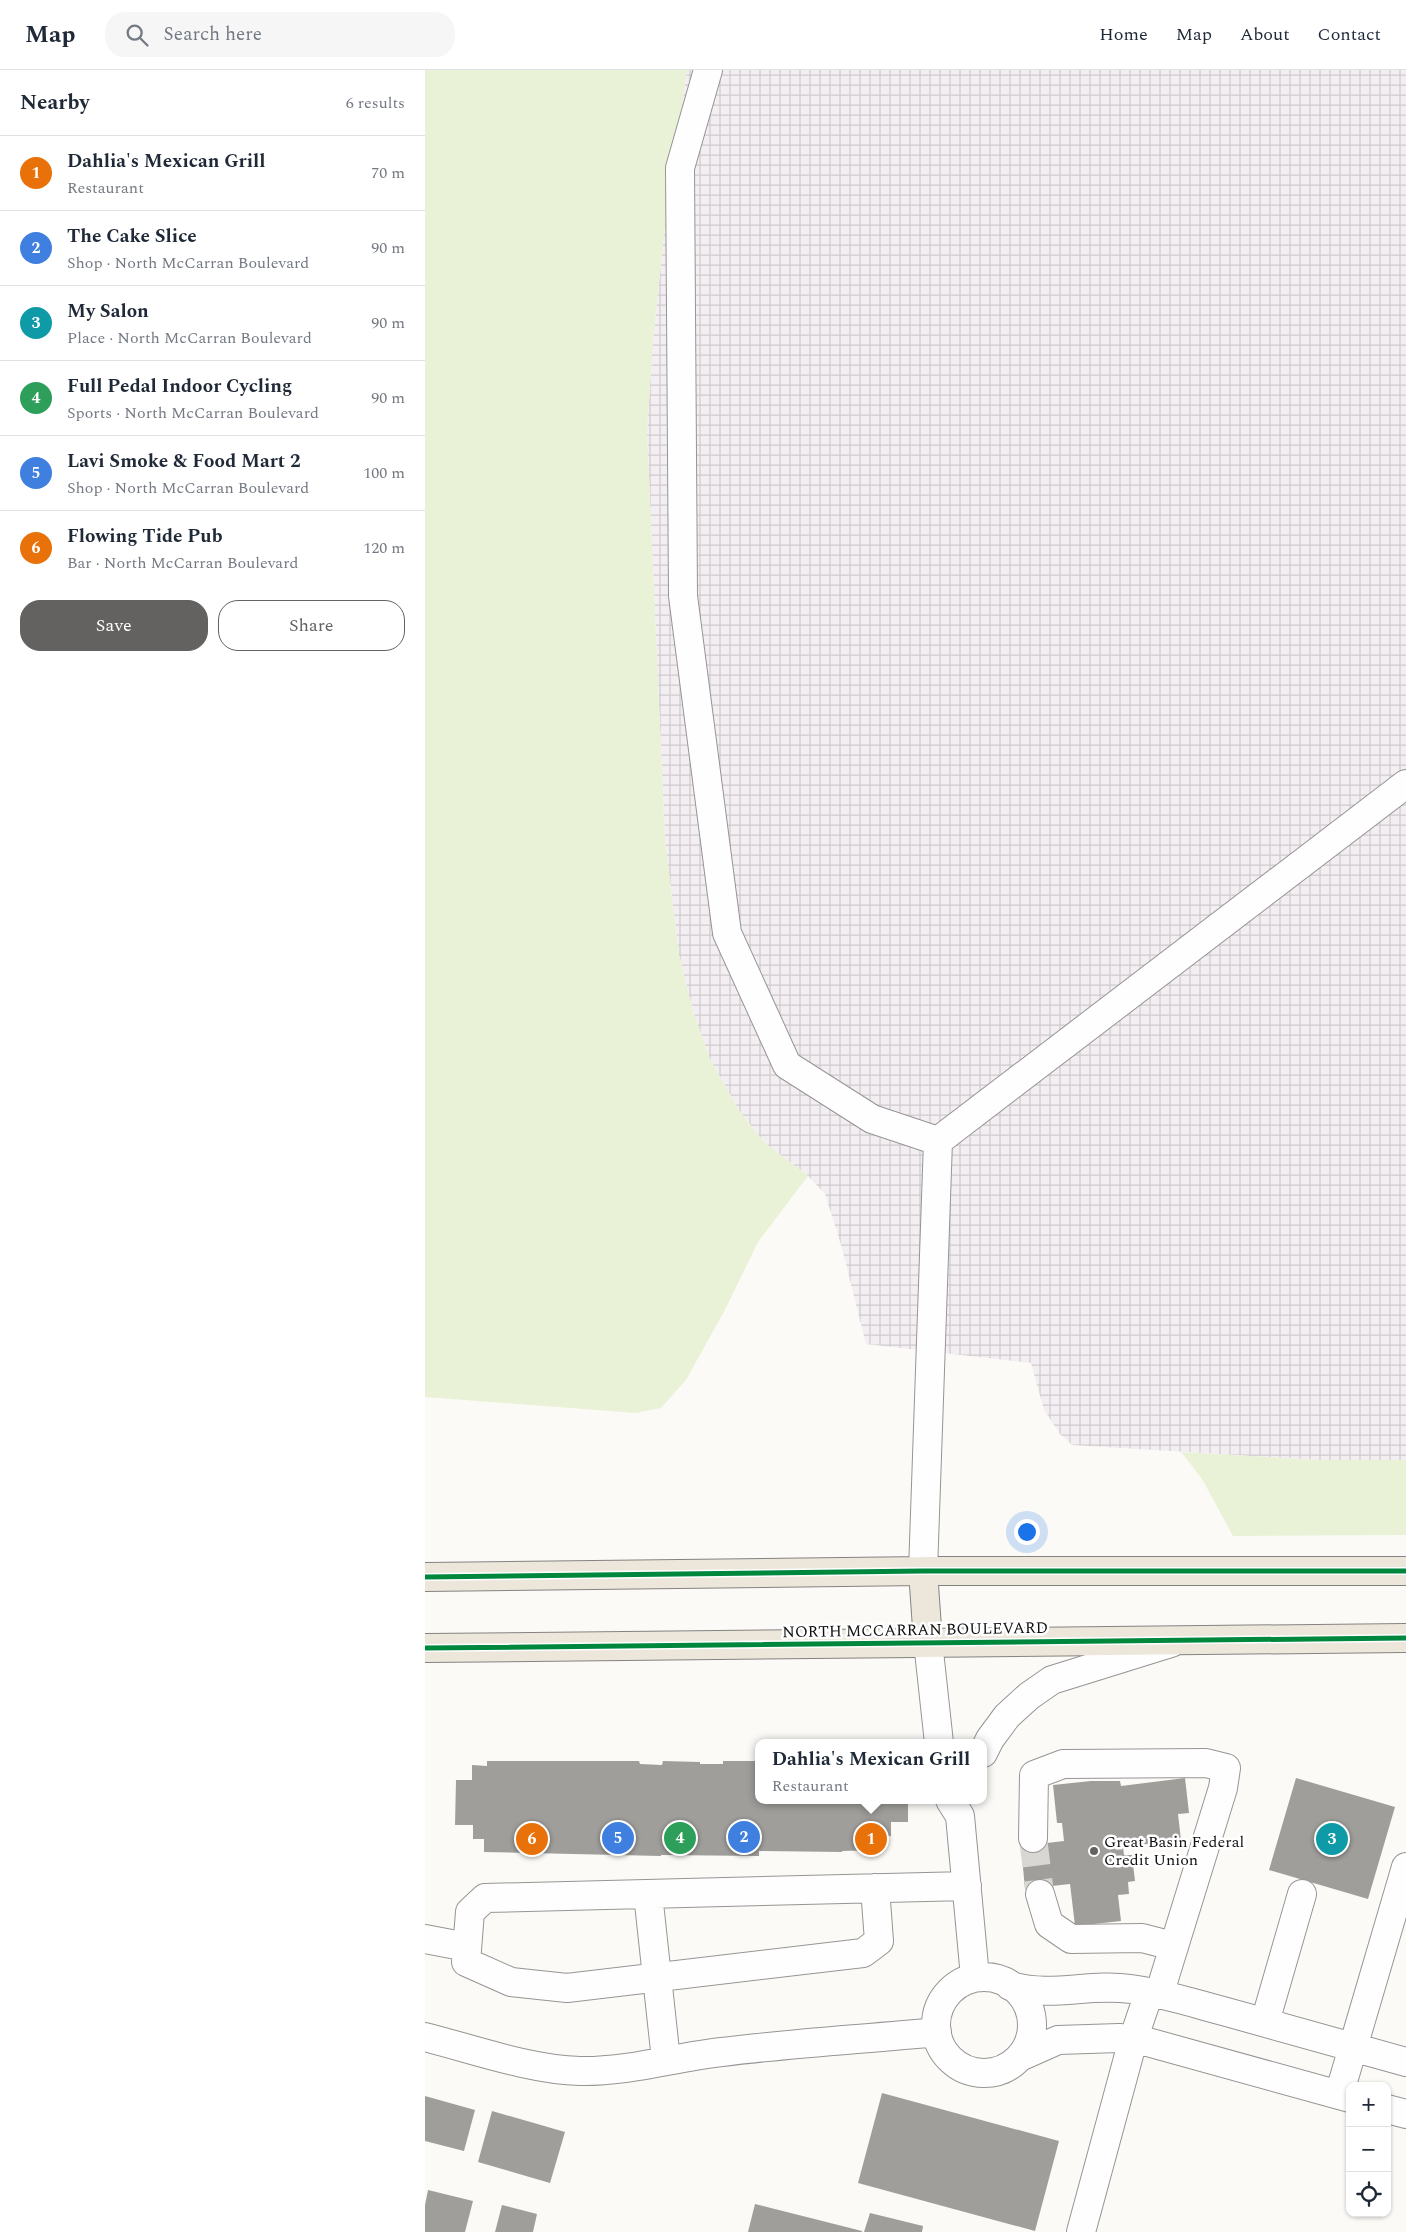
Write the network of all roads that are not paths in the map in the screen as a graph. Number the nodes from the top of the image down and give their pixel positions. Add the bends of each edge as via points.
1 (708, 70) edge
2 (1406, 784) edge
3 (938, 1141) junction
4 (1406, 1571) edge
5 (923, 1572) junction
6 (425, 1577) edge
7 (1406, 1638) edge
8 (1181, 1640) junction
9 (928, 1642) junction
10 (425, 1648) edge
11 (939, 1739) edge
12 (987, 1745) edge
13 (960, 1806) edge
14 (1033, 1838) tunnel mouth
15 (1406, 1867) edge
16 (967, 1886) junction
17 (875, 1888) junction
18 (648, 1894) junction
19 (1040, 1894) tunnel mouth
20 (1302, 1894) dead end
21 (425, 1940) edge
22 (1173, 1946) junction
23 (467, 1947) junction
24 (975, 1977) junction
25 (657, 1978) junction
26 (1011, 1986) junction
27 (1154, 1994) junction
28 (1265, 2022) junction
29 (937, 2032) junction
30 (425, 2036) edge
31 (1133, 2040) junction
32 (1352, 2047) junction
33 (1022, 2056) junction
34 (666, 2060) junction
35 (1406, 2062) edge
36 (1344, 2097) edge
37 (1391, 2110) edge
38 (1406, 2114) edge
39 (1081, 2232) edge

1 - 3 lane via 680,168 683,596 727,933 787,1065 873,1119
2 - 3 lane
3 - 5 lane
4 - 5 main road
5 - 6 main road
5 - 9 main road
7 - 8 main road, NORTH MCCARRAN BOULEVARD
8 - 9 main road, NORTH MCCARRAN BOULEVARD
8 - 12 lane via 1052,1680 1007,1716
9 - 10 main road, NORTH MCCARRAN BOULEVARD
9 - 11 lane
13 - 16 lane
14 - 22 lane via 1034,1775 1063,1764 1206,1763 1226,1768 1223,1788
15 - 32 lane
16 - 17 lane
16 - 24 lane
17 - 18 lane
17 - 25 lane via 879,1941 863,1953
18 - 23 lane via 485,1898 470,1912
18 - 25 lane
19 - 22 lane via 1049,1924 1071,1939 1142,1938
20 - 28 lane
21 - 23 lane
22 - 27 lane
23 - 25 lane via 466,1962 511,1982 567,1988
24 - 26 lane via 999,1979
24 - 29 lane via 954,1987 940,2005
25 - 34 lane
26 - 27 lane via 1043,1992 1102,1987
26 - 33 lane via 1019,1991 1030,2011 1032,2034
27 - 28 lane
27 - 31 lane
28 - 32 lane
29 - 33 lane via 942,2050 959,2067 981,2074 1004,2070
29 - 34 lane
30 - 34 lane via 513,2060 579,2071 614,2070
31 - 33 lane via 1058,2040
31 - 36 lane
31 - 39 lane
32 - 35 lane
32 - 36 lane
37 - 38 lane

